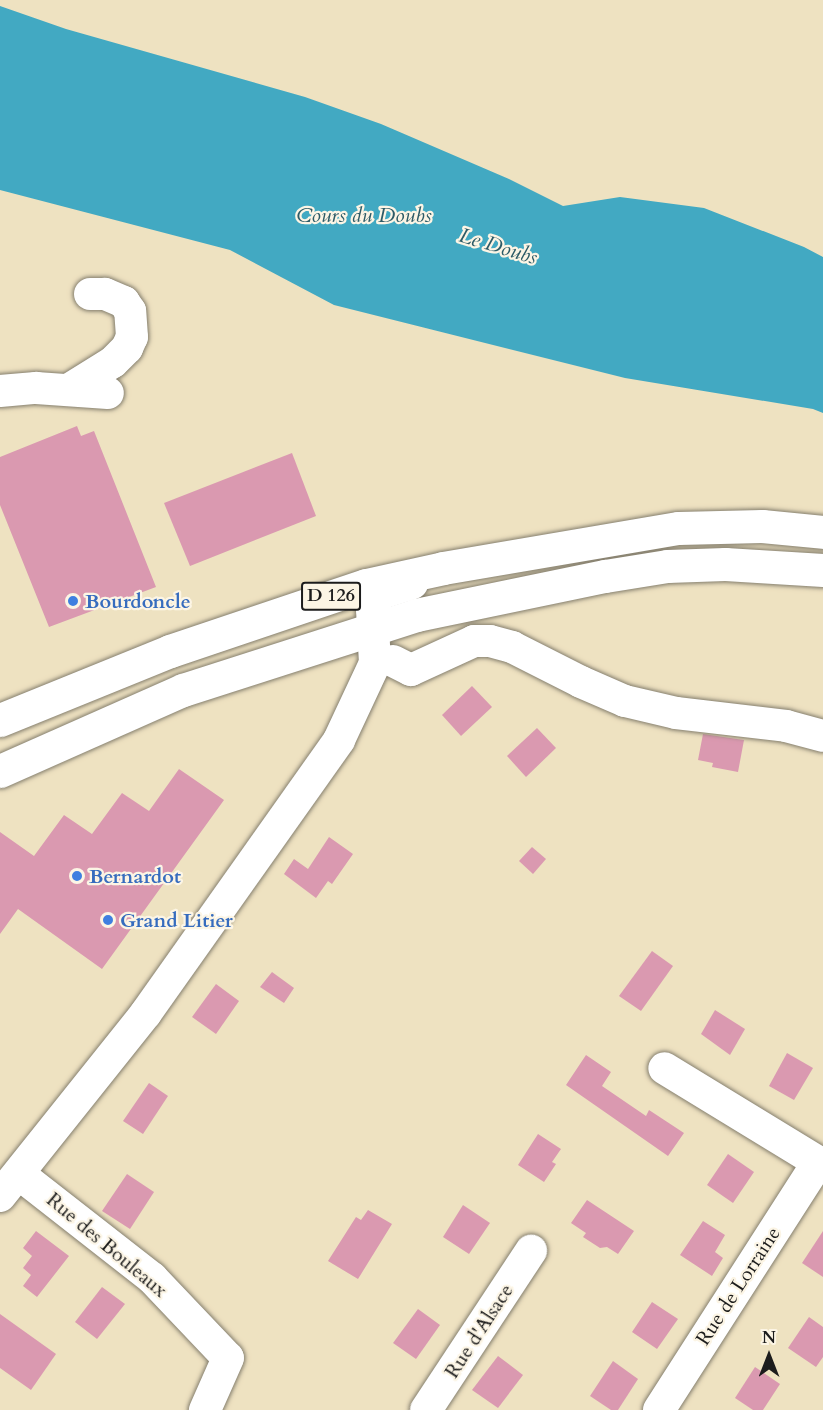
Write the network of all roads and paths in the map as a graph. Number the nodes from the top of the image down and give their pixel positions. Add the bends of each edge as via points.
1 (90, 294) dead end
2 (68, 390) junction
3 (0, 391) edge
4 (108, 393) dead end
5 (823, 532) edge
6 (532, 552) junction
7 (823, 570) edge
8 (416, 615) junction
9 (372, 630) junction
10 (393, 661) junction
11 (0, 720) edge
12 (823, 736) edge
13 (339, 740) junction
14 (0, 771) edge
15 (664, 1068) dead end
16 (820, 1163) edge
17 (9, 1185) edge
18 (531, 1251) dead end
19 (205, 1410) edge
20 (426, 1410) edge
21 (659, 1410) edge

1 - 2 street via 105,294 124,302 130,311 132,337 113,362
2 - 3 street
2 - 4 street
5 - 6 main road, D 126 via 762,526 678,528
6 - 9 street via 379,594 372,609
6 - 11 main road, D 126 via 366,585 170,651
7 - 8 main road, D 126 via 725,564 667,566
8 - 9 main road, D 126
8 - 10 street
9 - 13 street via 375,663
9 - 14 main road, D 126 via 183,690
10 - 12 street via 411,670 474,641 490,641 513,647 625,701 676,713 786,726
10 - 13 street via 364,712
13 - 17 street via 146,1013
15 - 16 street, Rue de Lorraine
16 - 21 street, Rue de Lorraine
17 - 19 street, Rue des Bouleaux via 152,1278 228,1358
18 - 20 street, Rue d'Alsace

